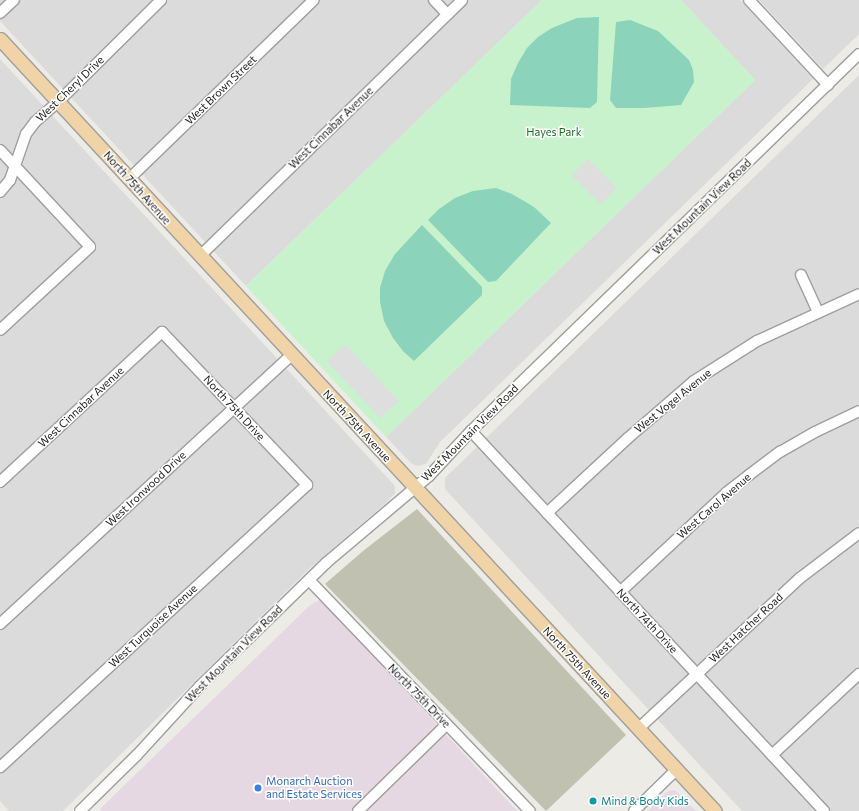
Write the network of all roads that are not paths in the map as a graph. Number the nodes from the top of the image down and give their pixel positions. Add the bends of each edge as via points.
1 (14, 0) edge
2 (161, 0) edge
3 (314, 0) edge
4 (434, 0) edge
5 (462, 0) edge
6 (752, 1) edge
7 (0, 13) edge
8 (447, 14) junction
9 (0, 40) edge
10 (859, 54) edge
11 (828, 85) junction
12 (58, 102) junction
13 (0, 150) edge
14 (15, 166) junction
15 (129, 179) junction
16 (0, 192) edge
17 (200, 256) junction
18 (801, 275) dead end
19 (859, 294) edge
20 (818, 312) junction
21 (0, 330) edge
22 (162, 332) joint
23 (292, 355) junction
24 (234, 408) junction
25 (859, 410) edge
26 (471, 431) junction
27 (0, 482) edge
28 (307, 485) joint
29 (415, 488) junction
30 (547, 513) junction
31 (859, 533) edge
32 (309, 580) junction
33 (620, 592) junction
34 (0, 624) edge
35 (696, 674) junction
36 (859, 674) edge
37 (447, 724) junction
38 (638, 729) junction
39 (772, 755) junction
40 (0, 767) edge
41 (677, 770) junction
42 (82, 810) edge
43 (358, 811) edge
44 (530, 811) edge
45 (634, 811) edge
46 (715, 811) edge
47 (824, 811) edge

1 - 7 street
2 - 12 street, West Cheryl Drive
3 - 15 street, West Brown Street
4 - 8 street
5 - 8 street, West Cinnabar Avenue
6 - 11 street
8 - 17 street, West Cinnabar Avenue
9 - 12 main road, North 75th Avenue
10 - 11 street, West Mountain View Road
11 - 26 street, West Mountain View Road
12 - 14 street, West Cheryl Drive via 35,122 26,134
12 - 15 main road, North 75th Avenue
13 - 14 street
14 - 16 street, West Cheryl Drive via 10,180
14 - 21 street via 90,247
15 - 17 main road, North 75th Avenue
17 - 23 main road, North 75th Avenue
18 - 20 street
19 - 20 street, West Vogel Avenue
20 - 30 street, West Vogel Avenue via 757,341 694,381
22 - 24 street, North 75th Drive
22 - 27 street, West Cinnabar Avenue
23 - 24 street, West Ironwood Drive
23 - 29 main road, North 75th Avenue
24 - 28 street, North 75th Drive
24 - 34 street, West Ironwood Drive
25 - 33 street, West Carol Avenue via 780,452 726,493
26 - 29 street, West Mountain View Road
26 - 30 street, North 74th Drive
28 - 40 street, West Turquoise Avenue
29 - 32 street, West Mountain View Road
29 - 38 main road, North 75th Avenue
30 - 33 street, North 74th Drive
31 - 35 street, West Hatcher Road via 800,578
32 - 37 street, North 75th Drive
32 - 42 street, West Mountain View Road via 200,686
33 - 35 street, North 74th Drive
35 - 38 street, West Hatcher Road
35 - 39 street, North 74th Drive
36 - 39 street
37 - 43 street
37 - 44 street, North 75th Drive
38 - 41 main road, North 75th Avenue
39 - 47 street, North 74th Drive
41 - 45 street
41 - 46 main road, North 75th Avenue

